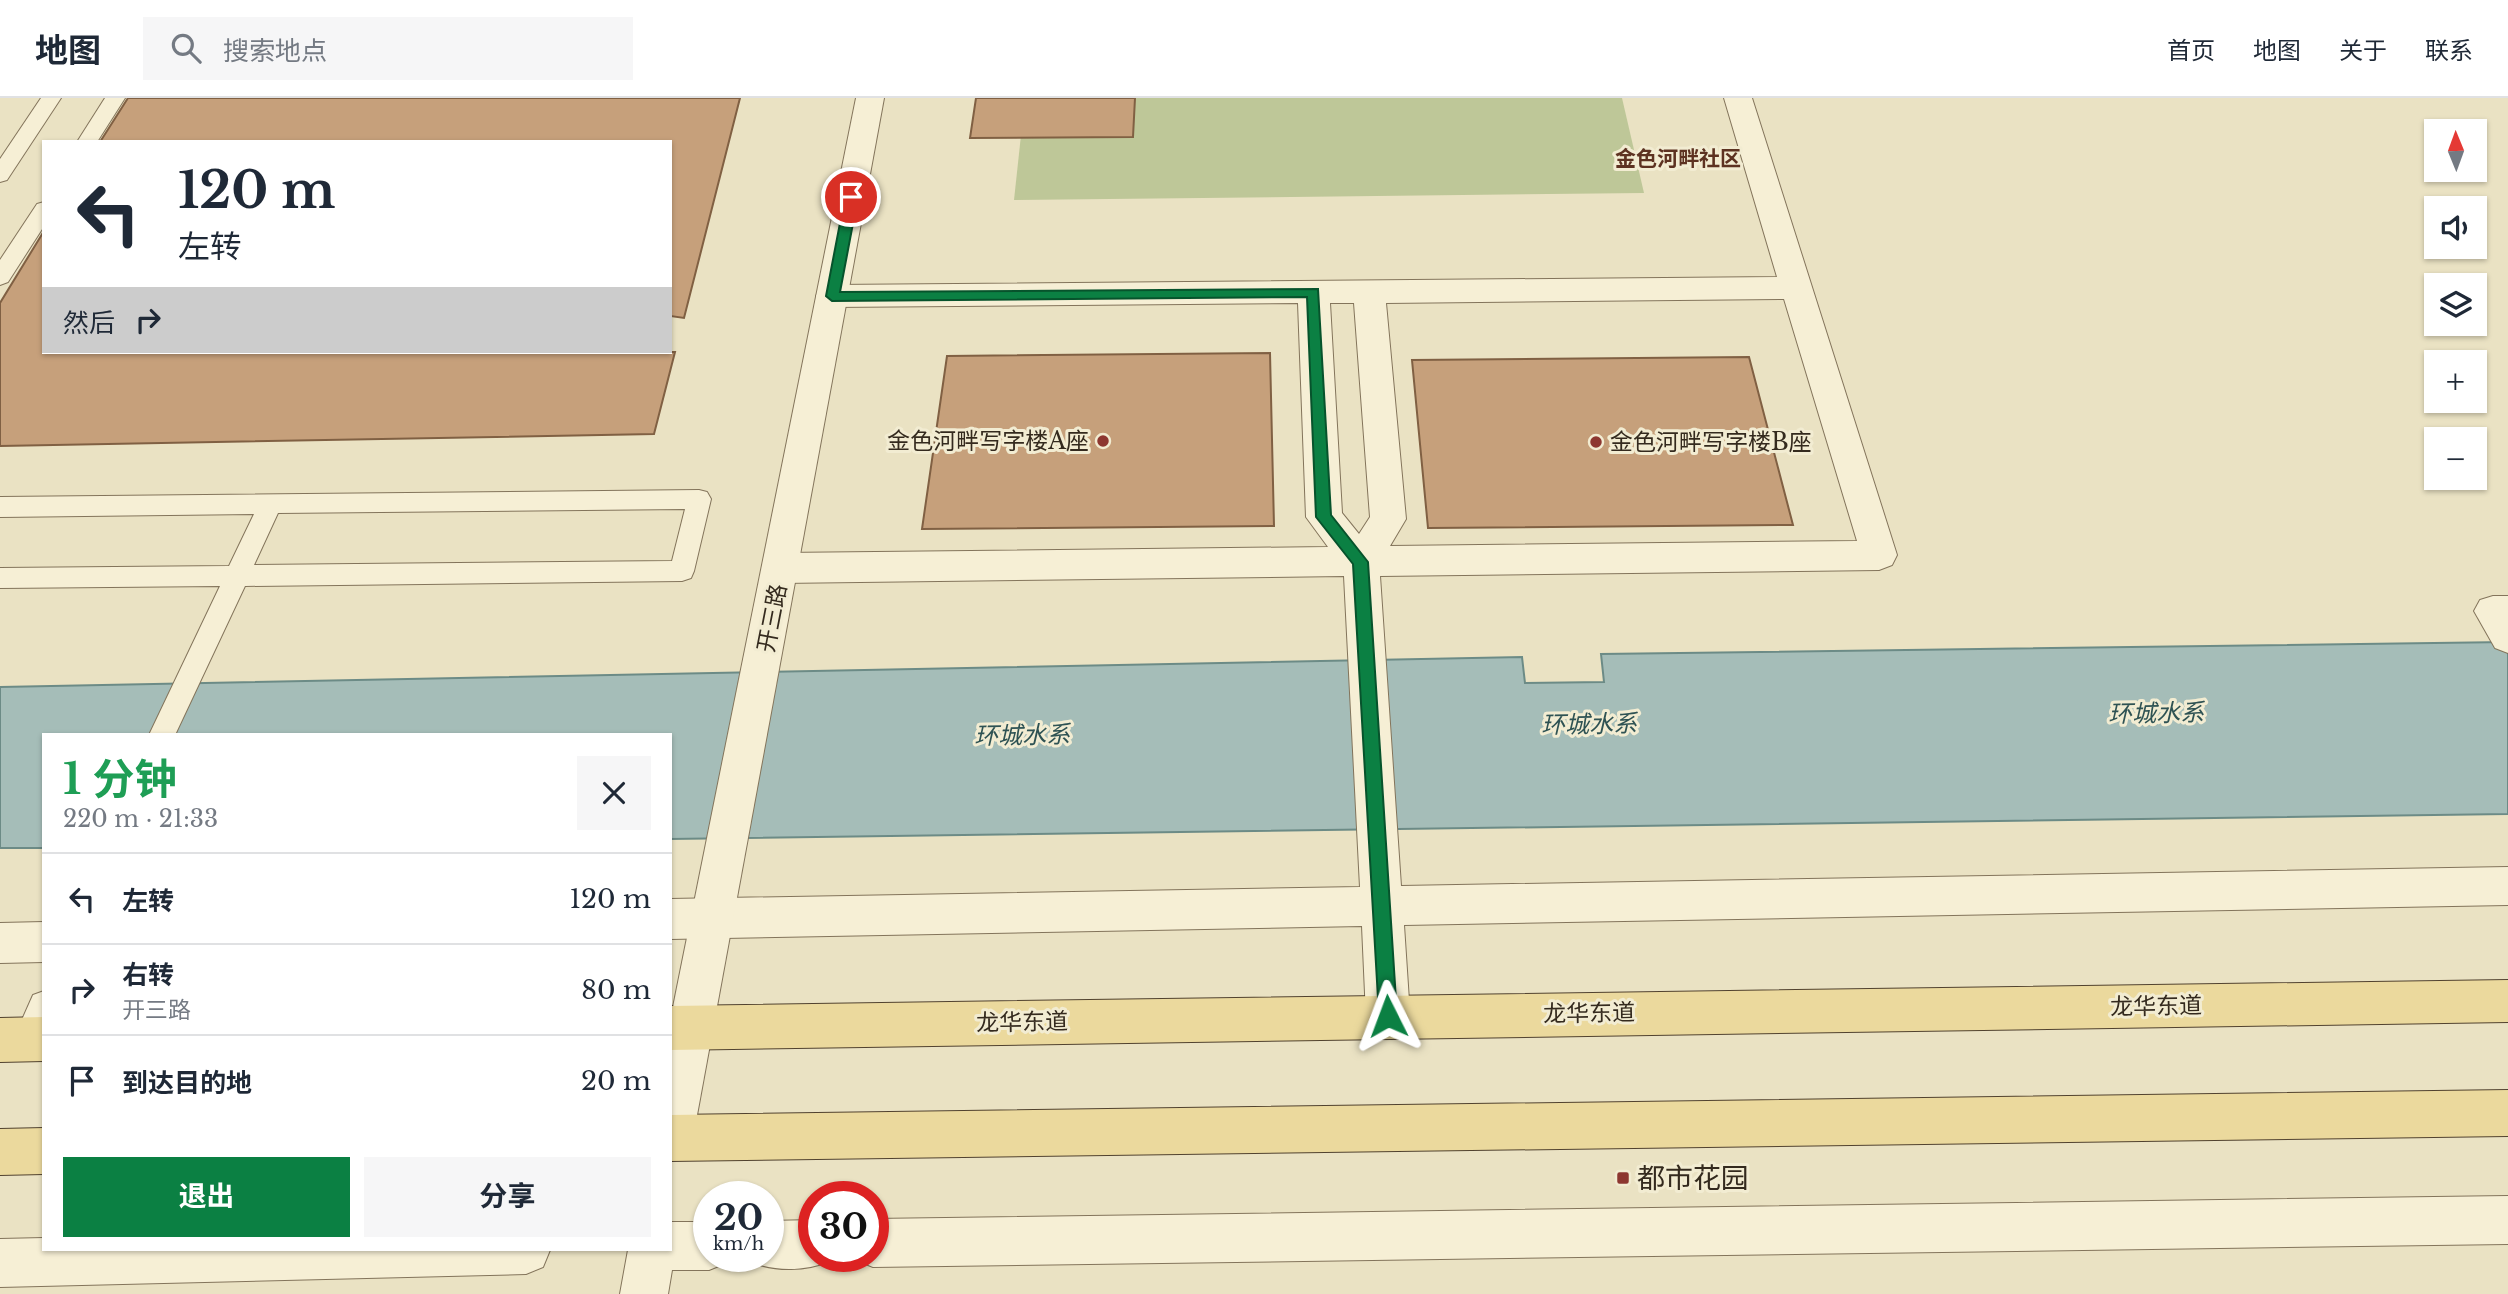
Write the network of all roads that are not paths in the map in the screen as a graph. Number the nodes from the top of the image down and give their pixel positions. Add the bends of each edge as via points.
1 (51, 98) edge
2 (115, 98) edge
3 (870, 98) edge
4 (1738, 98) edge
5 (88, 140) edge
6 (0, 175) edge
7 (42, 212) edge
8 (0, 277) edge
9 (1795, 288) junction
10 (1313, 292) junction
11 (1369, 292) junction
12 (832, 296) junction
13 (270, 505) junction
14 (0, 507) edge
15 (1361, 562) junction
16 (781, 568) junction
17 (238, 574) junction
18 (0, 578) edge
19 (163, 733) edge
20 (2508, 886) edge
21 (1382, 906) junction
22 (712, 918) junction
23 (672, 919) edge
24 (42, 942) edge
25 (0, 943) edge
26 (2508, 1001) edge
27 (1388, 1016) junction
28 (680, 1028) edge
29 (2508, 1113) edge
30 (672, 1116) edge
31 (672, 1138) edge
32 (42, 1151) edge
33 (0, 1152) edge
34 (2508, 1220) edge
35 (889, 1243) edge
36 (693, 1245) edge
37 (672, 1246) edge
38 (486, 1251) edge
39 (652, 1251) edge
40 (0, 1263) edge
41 (644, 1294) edge

1 - 6 lane
2 - 5 lane
3 - 12 street, 开三路
4 - 9 street
7 - 8 lane
9 - 11 street
9 - 15 street via 1880,555
10 - 11 street
10 - 12 street
10 - 15 street via 1324,517
11 - 15 street via 1388,519
12 - 16 street, 开三路
13 - 14 lane
13 - 17 lane
13 - 17 lane via 699,499 682,571
15 - 16 street
15 - 21 street
16 - 22 street, 开三路
17 - 18 lane
17 - 19 lane
20 - 21 street
21 - 22 street
21 - 27 street
22 - 23 street
22 - 28 street, 开三路
24 - 25 street
26 - 27 main road, 龙华东道
27 - 28 main road, 龙华东道
28 - 30 street, 开三路
29 - 31 main road
32 - 33 main road
34 - 35 street
36 - 37 street
38 - 40 street
39 - 41 street

